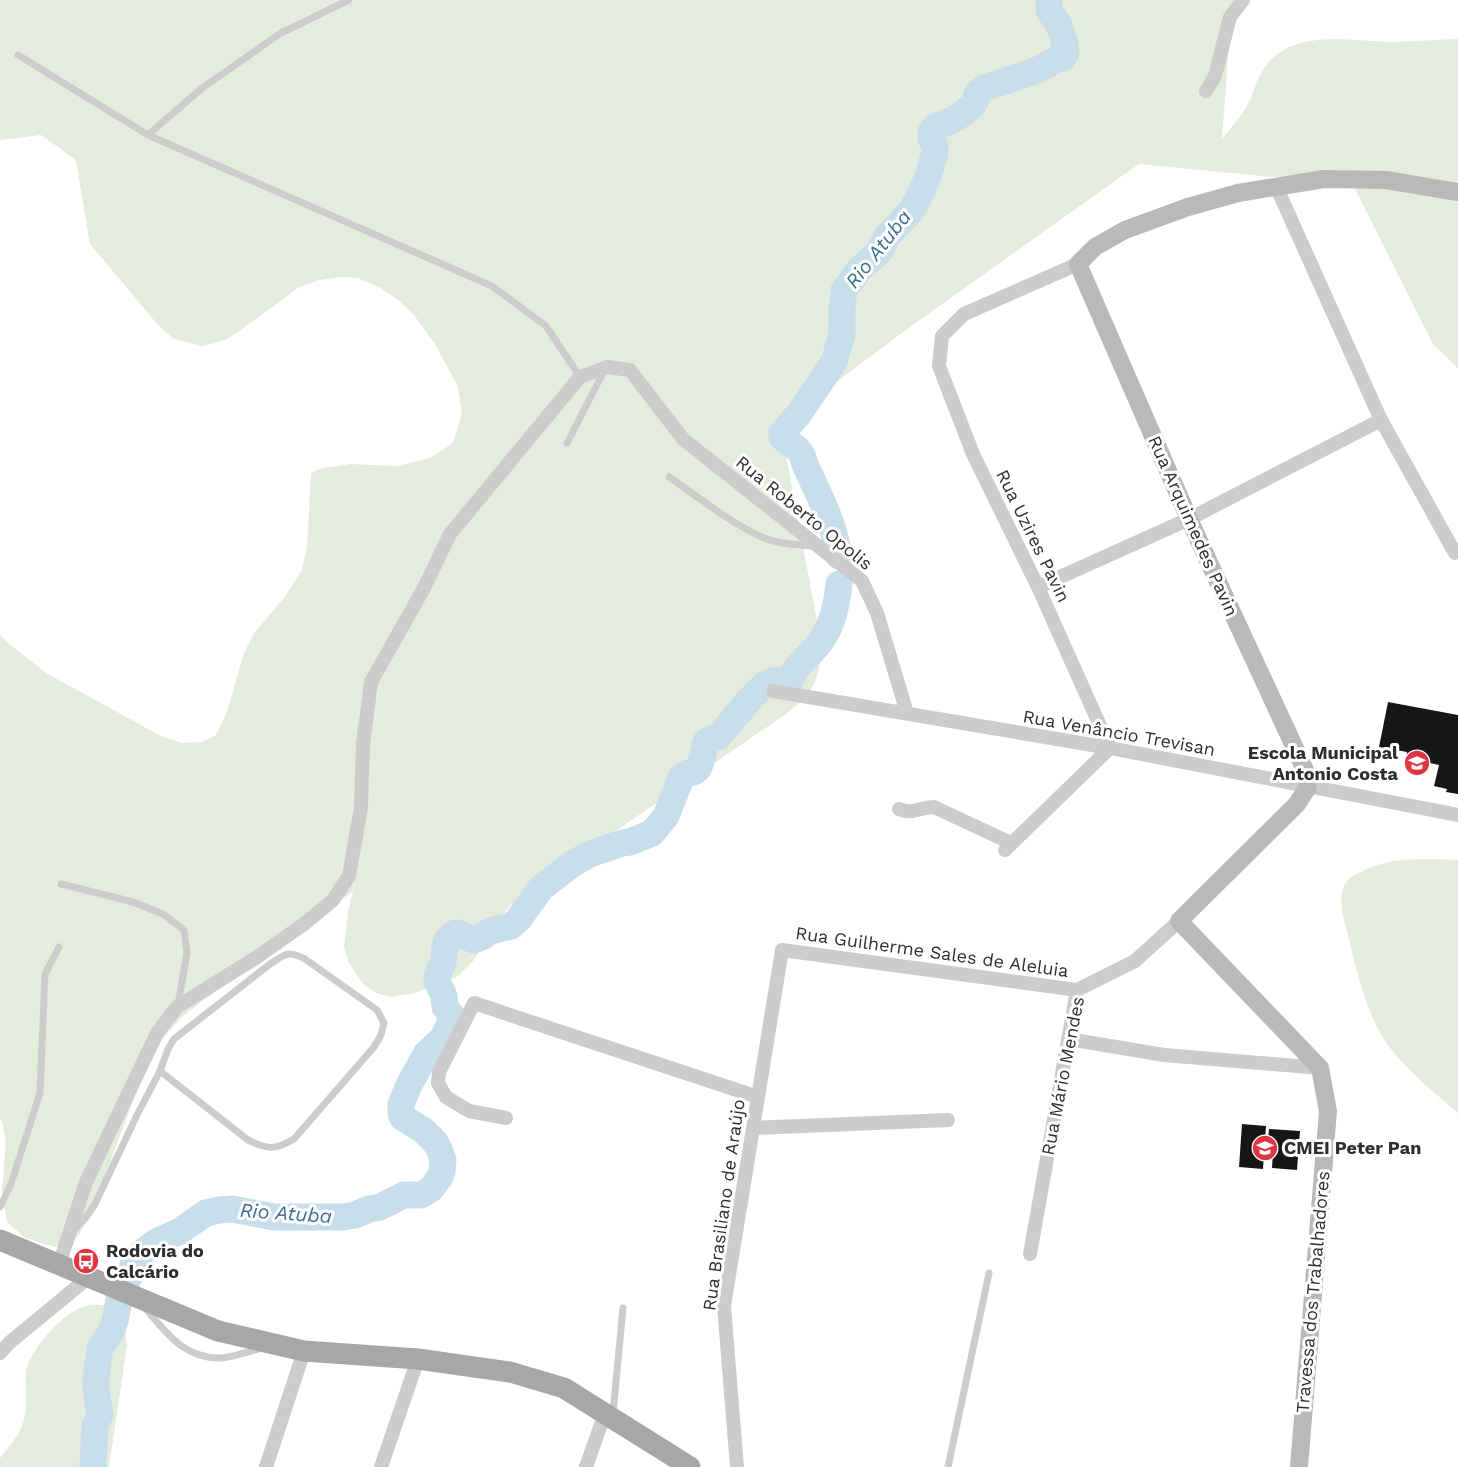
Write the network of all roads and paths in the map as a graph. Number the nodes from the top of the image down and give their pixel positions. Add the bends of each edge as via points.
1 (349, 0) edge
2 (1243, 0) edge
3 (18, 55) dead end
4 (1206, 91) dead end
5 (148, 135) junction
6 (1276, 186) junction
7 (1458, 192) edge
8 (1077, 264) junction
9 (606, 367) junction
10 (580, 377) junction
11 (1381, 420) junction
12 (567, 443) dead end
13 (669, 477) dead end
14 (1189, 519) junction
15 (820, 547) junction
16 (1455, 553) dead end
17 (1038, 587) junction
18 (773, 691) dead end
19 (907, 713) junction
20 (1110, 748) junction
21 (1308, 787) junction
22 (899, 809) dead end
23 (1458, 815) edge
24 (62, 884) dead end
25 (1179, 921) junction
26 (59, 947) dead end
27 (782, 950) joint
28 (1077, 990) junction
29 (177, 1007) junction
30 (1068, 1039) junction
31 (1320, 1068) junction
32 (160, 1071) junction
33 (758, 1097) junction
34 (506, 1118) dead end
35 (948, 1120) dead end
36 (753, 1128) junction
37 (0, 1208) edge
38 (68, 1236) junction
39 (0, 1240) edge
40 (1030, 1254) dead end
41 (59, 1265) junction
42 (989, 1273) dead end
43 (89, 1277) junction
44 (137, 1298) junction
45 (623, 1308) dead end
46 (276, 1345) junction
47 (304, 1351) junction
48 (0, 1353) edge
49 (418, 1359) junction
50 (608, 1416) junction
51 (266, 1467) edge
52 (381, 1467) edge
53 (586, 1467) edge
54 (690, 1467) edge
55 (737, 1467) edge
56 (948, 1467) edge
57 (1299, 1467) edge

1 - 5 lane via 281,33 202,88
2 - 4 street via 1230,17 1215,76
3 - 5 lane
5 - 10 lane via 492,286 546,326
6 - 7 street via 1324,179 1386,180
6 - 8 street via 1188,207 1125,230
6 - 11 street
8 - 14 street, Rua Arquimedes Pavin
8 - 17 street, Rua Uzires Pavin via 964,314 942,336 939,366 972,454
9 - 10 street
9 - 12 lane
9 - 15 street, Rua Roberto Opolis via 630,370 683,439
10 - 29 street via 450,534 371,682 363,744 361,807 349,876 333,900 304,924
11 - 14 street
11 - 16 street
13 - 15 lane via 764,538
14 - 17 street
14 - 21 street, Rua Arquimedes Pavin via 1305,770
15 - 19 street, Rua Roberto Opolis via 862,580 877,613
17 - 20 street, Rua Uzires Pavin
18 - 19 street, Rua Venâncio Trevisan
19 - 20 street, Rua Venâncio Trevisan
20 - 21 street, Rua Venâncio Trevisan
20 - 22 street via 1008,847 934,807 910,812
21 - 23 street, Rua Venâncio Trevisan
21 - 25 street, Rua Mário Mendes via 1297,804
24 - 29 lane via 133,902 163,914 184,930 187,953
25 - 28 street, Rua Mário Mendes via 1134,961
25 - 31 street
26 - 37 lane via 45,974 40,1093
27 - 28 street, Rua Guilherme Sales de Aleluia
27 - 33 street, Rua Brasiliano de Araújo
28 - 30 street, Rua Mário Mendes
29 - 38 street via 157,1033 132,1084 86,1182
30 - 31 street via 1164,1055
30 - 40 street, Rua Mário Mendes
31 - 57 street, Travessa dos Trabalhadores via 1328,1111
32 - 32 lane via 174,1040 286,954 305,959 377,1010 384,1023 374,1047 294,1139 280,1146 263,1147 248,1140
32 - 38 lane via 95,1204
33 - 34 street via 474,1003 439,1072 438,1083 447,1097 470,1111
33 - 36 street, Rua Brasiliano de Araújo
35 - 36 street
36 - 55 street, Rua Brasiliano de Araújo via 724,1306
38 - 41 street
39 - 41 main road
41 - 43 main road
42 - 56 lane
43 - 44 main road
43 - 48 street
44 - 46 main road via 218,1331
44 - 46 lane via 168,1335 188,1351 224,1358
45 - 50 lane
46 - 47 main road
47 - 49 main road
47 - 51 street
49 - 50 main road via 510,1372 564,1388
49 - 52 street
50 - 53 street
50 - 54 main road

